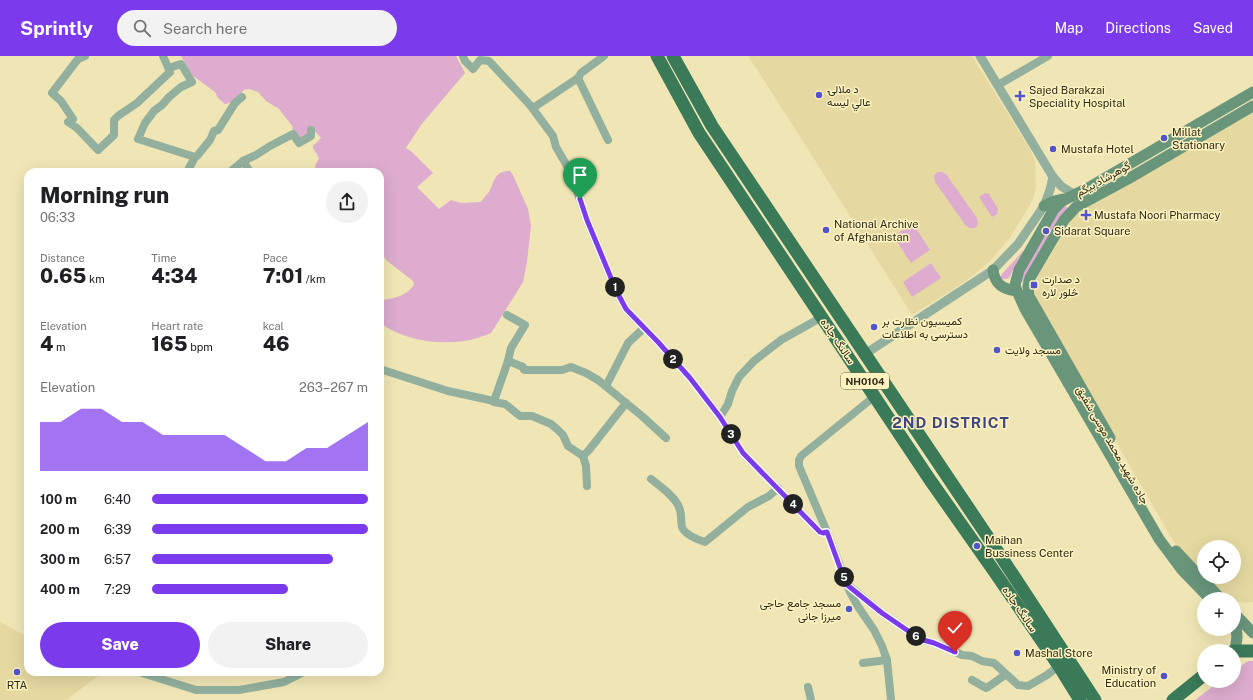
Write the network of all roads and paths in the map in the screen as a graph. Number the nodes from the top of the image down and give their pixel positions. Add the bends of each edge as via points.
1 (85, 56) edge
2 (163, 56) edge
3 (463, 56) edge
4 (604, 56) edge
5 (657, 56) edge
6 (673, 56) edge
7 (980, 56) edge
8 (1048, 56) edge
9 (170, 72) junction
10 (578, 78) junction
11 (998, 85) junction
12 (1253, 92) edge
13 (242, 97) dead end
14 (530, 105) junction
15 (1253, 106) edge
16 (311, 130) dead end
17 (608, 140) dead end
18 (195, 157) junction
19 (243, 161) junction
20 (189, 168) edge
21 (235, 168) edge
22 (247, 168) edge
23 (1053, 177) junction
24 (1075, 199) junction
25 (1044, 206) junction
26 (771, 214) junction
27 (758, 222) junction
28 (993, 270) junction
29 (1030, 278) joint
30 (1016, 291) junction
31 (507, 315) dead end
32 (822, 317) junction
33 (644, 328) junction
34 (865, 354) junction
35 (508, 361) junction
36 (384, 370) edge
37 (606, 386) junction
38 (875, 396) junction
39 (494, 401) junction
40 (626, 403) junction
41 (720, 417) junction
42 (666, 438) dead end
43 (583, 456) junction
44 (651, 479) dead end
45 (587, 486) dead end
46 (778, 488) junction
47 (827, 532) junction
48 (846, 584) junction
49 (1203, 592) edge
50 (1214, 592) edge
51 (1241, 620) edge
52 (1253, 633) edge
53 (1241, 651) edge
54 (1253, 651) edge
55 (887, 660) junction
56 (863, 663) dead end
57 (1059, 666) junction
58 (1005, 675) junction
59 (152, 676) edge
60 (296, 676) edge
61 (972, 680) dead end
62 (1197, 681) edge
63 (808, 688) dead end
64 (811, 700) edge
65 (891, 700) edge
66 (1080, 700) edge
67 (1095, 700) edge
68 (1173, 700) edge

1 - 9 street via 78,59 52,93 61,101 73,120 68,122 98,150 114,135 114,120
2 - 9 street
3 - 14 street via 472,69 480,60 489,61
4 - 10 street via 581,72
5 - 27 highway, سالنگ جاده / NH0104 via 699,133
6 - 26 highway, سالنگ جاده / NH0104 via 712,126
7 - 11 street
8 - 11 street
9 - 18 street via 169,68 181,64 192,82 169,97 154,111 143,126 138,139
10 - 14 street via 542,103 533,108
10 - 17 street
11 - 23 street
12 - 24 main road, گوهرشاد بیگم via 1088,188
13 - 18 street
14 - 33 street via 553,136 556,147 570,171 616,290 626,309
15 - 24 main road, گوهرشاد بیگم via 1128,179
16 - 19 street via 311,136 299,143 293,134
18 - 20 street
19 - 21 street
19 - 22 street
23 - 24 street
23 - 25 street
24 - 25 main road via 1054,201
24 - 29 main road, گوهرشاد بیگم via 1070,213
24 - 30 main road, گوهرشاد بیگم via 1061,202 1050,214 1019,270
25 - 28 street via 1018,244
26 - 27 highway
26 - 34 highway, سالنگ جاده / NH0104
27 - 32 highway, سالنگ جاده / NH0104
28 - 30 main road via 994,277 1001,286
28 - 34 street
29 - 50 main road, جاده شهید محمد موسی شفیق via 1029,296 1168,541
30 - 49 main road, جاده شهید محمد موسی شفیق via 1159,539 1182,570
31 - 35 street via 525,325 511,348
32 - 38 highway, سالنگ جاده / NH0104
32 - 41 street via 781,340 754,361 739,376
33 - 37 street via 628,343
33 - 41 street via 690,378
34 - 67 highway, سالنگ جاده / NH0104
35 - 37 street via 523,367 524,370 562,370 570,367 586,373
35 - 39 street
36 - 39 street via 448,391
37 - 40 street
38 - 47 street via 799,460 799,466
38 - 57 highway, سالنگ جاده / NH0104
39 - 43 street via 504,404 520,416 532,416 551,424 563,435 568,446
40 - 42 street
40 - 43 street
41 - 46 street via 743,453
43 - 45 street
44 - 46 street via 678,504 684,530 705,542 748,507
46 - 47 street via 820,532
47 - 48 street
48 - 55 street via 874,630
48 - 58 street via 920,639 994,664
51 - 52 main road
53 - 54 highway
55 - 56 street
55 - 65 street
57 - 58 street via 1025,686 1018,685
57 - 66 highway, سالنگ جاده / NH0104
58 - 61 street via 988,688
59 - 60 street via 196,690 239,690 284,682
62 - 68 highway
63 - 64 street

